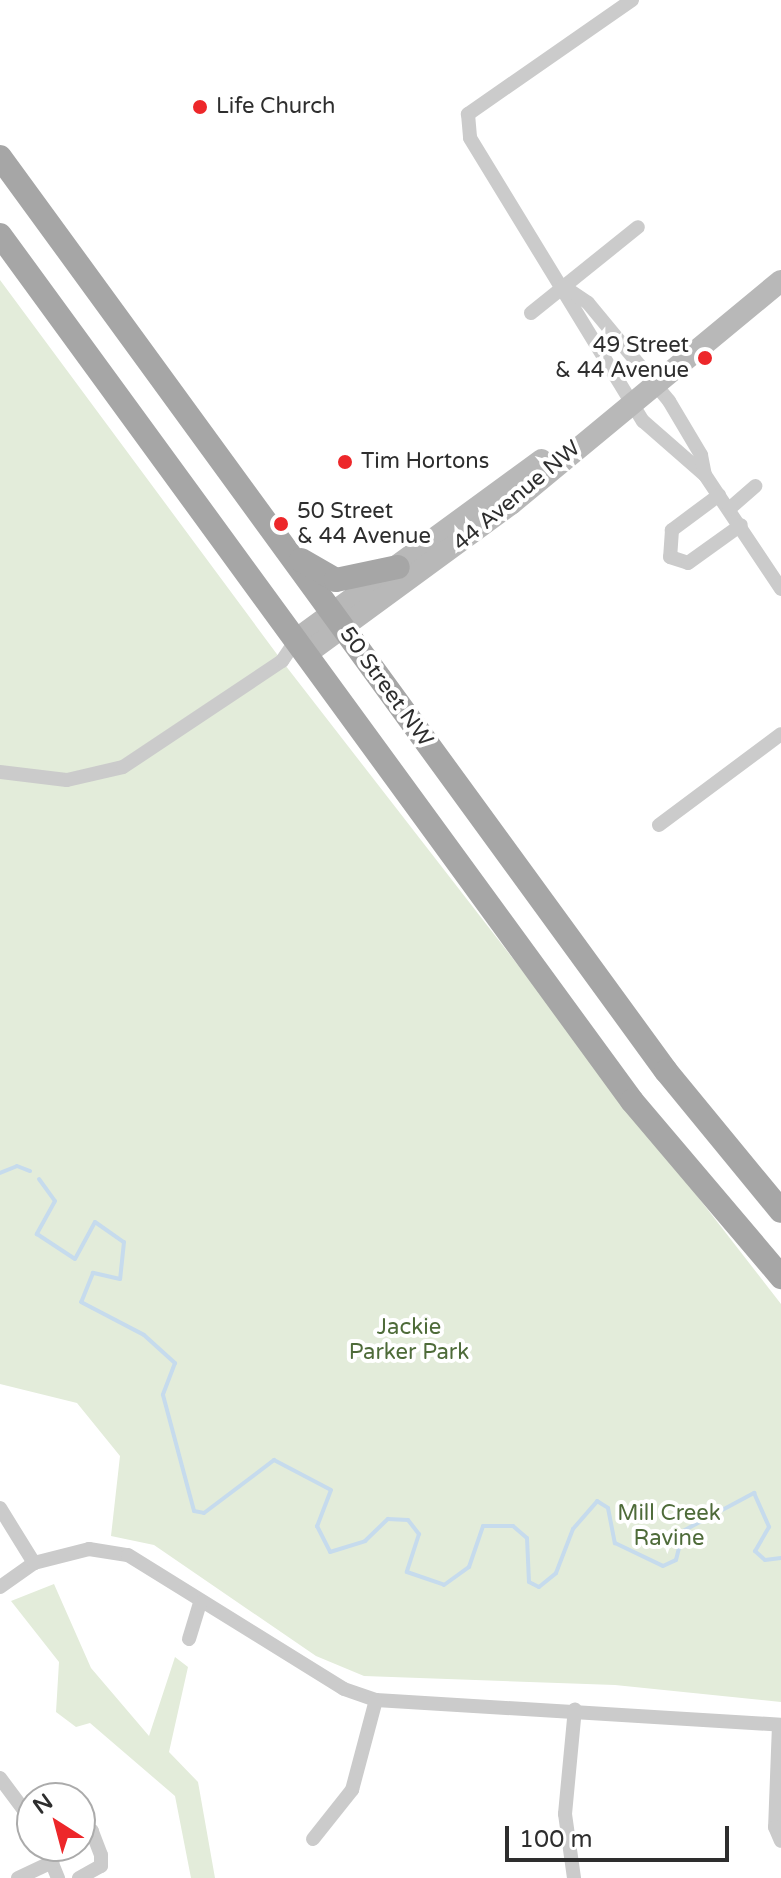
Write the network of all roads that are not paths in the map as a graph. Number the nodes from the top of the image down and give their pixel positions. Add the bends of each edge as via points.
1 (632, 0) edge
2 (0, 157) edge
3 (638, 227) dead end
4 (0, 235) edge
5 (781, 281) edge
6 (563, 286) junction
7 (531, 313) dead end
8 (651, 383) junction
9 (629, 401) junction
10 (705, 475) junction
11 (755, 486) dead end
12 (719, 495) junction
13 (729, 509) junction
14 (741, 525) junction
15 (284, 547) junction
16 (398, 567) junction
17 (781, 589) edge
18 (338, 621) junction
19 (301, 647) junction
20 (781, 734) edge
21 (0, 772) edge
22 (659, 825) dead end
23 (781, 1211) edge
24 (781, 1277) edge
25 (0, 1508) edge
26 (34, 1563) junction
27 (0, 1587) edge
28 (200, 1603) junction
29 (189, 1639) dead end
30 (376, 1700) junction
31 (575, 1709) junction
32 (780, 1725) edge
33 (0, 1778) edge
34 (16, 1800) edge
35 (313, 1839) dead end
36 (781, 1841) edge
37 (96, 1842) edge
38 (52, 1862) joint
39 (18, 1878) edge
40 (58, 1878) edge
41 (79, 1878) edge
42 (574, 1878) edge

1 - 6 street via 468,114 470,138
2 - 15 main road, 50 Street NW
3 - 6 street
4 - 19 main road, 50 Street NW
5 - 8 street, 44 Avenue NW
6 - 7 street
6 - 8 street via 588,303
6 - 9 street
8 - 9 street, 44 Avenue NW
8 - 10 street via 701,455
9 - 10 street via 685,464
9 - 16 street, 44 Avenue NW
9 - 18 street, 44 Avenue NW via 511,504
10 - 12 street
11 - 13 street
12 - 13 street
12 - 14 street via 672,530 670,557 688,563
13 - 14 street
14 - 17 street
15 - 16 main road via 336,580
15 - 18 main road, 50 Street NW
16 - 18 street, 44 Avenue NW
18 - 19 street, 44 Avenue NW
18 - 23 main road, 50 Street NW via 657,1059
19 - 21 street, 44 Avenue NW via 123,767 67,780
19 - 24 main road, 50 Street NW via 632,1101
20 - 22 street
25 - 26 street
26 - 27 street
26 - 28 street via 89,1549 128,1555
28 - 29 street
28 - 30 street via 344,1689
30 - 31 street
30 - 35 street via 352,1790
31 - 32 street
31 - 42 street via 565,1814
32 - 36 street via 775,1827
33 - 34 street
37 - 41 street via 101,1866
38 - 39 street
38 - 40 street

